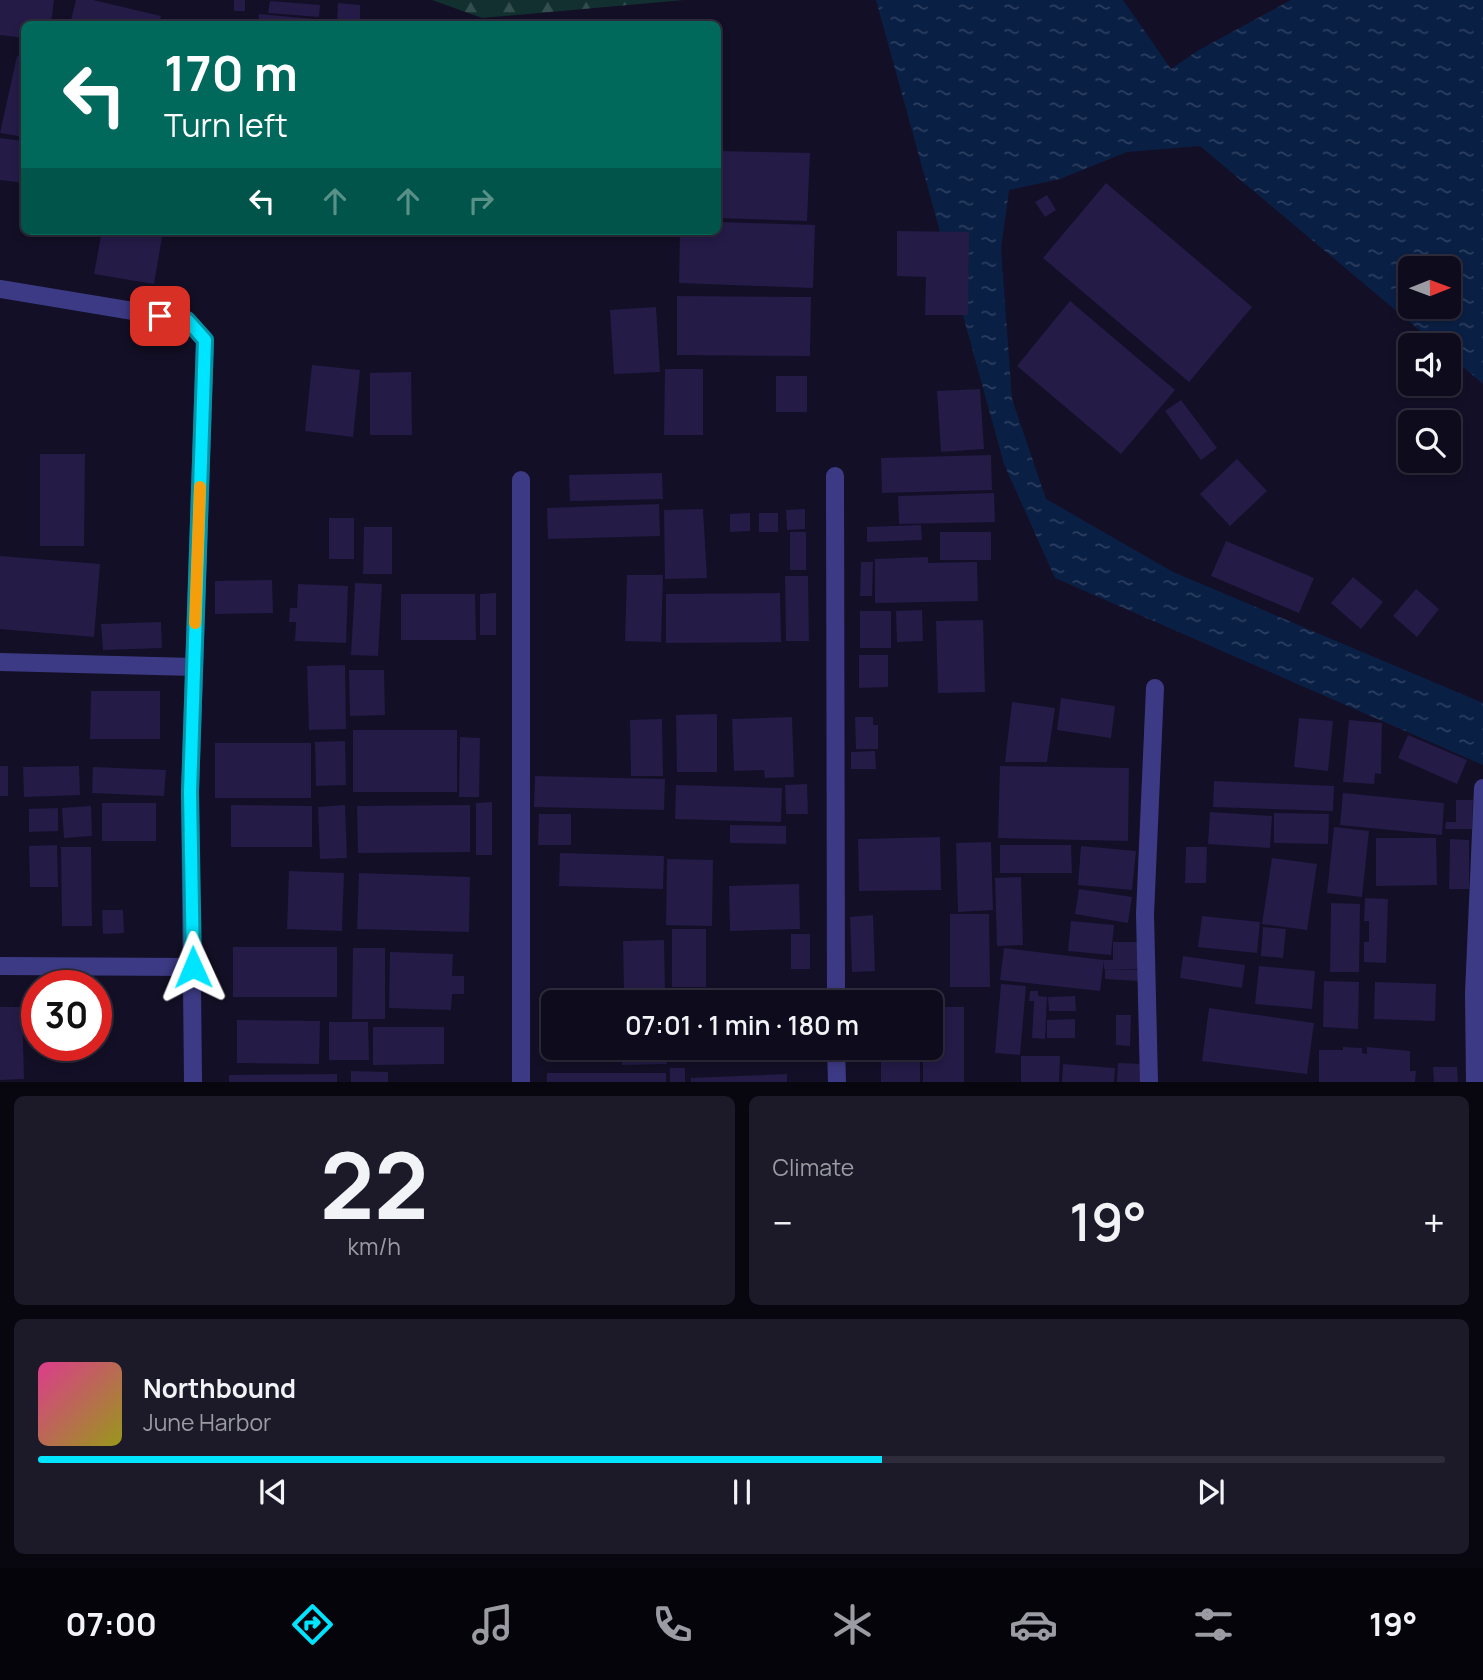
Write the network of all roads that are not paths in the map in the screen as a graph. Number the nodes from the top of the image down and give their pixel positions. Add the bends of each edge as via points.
1 (0, 289) edge
2 (835, 476) dead end
3 (522, 480) dead end
4 (0, 662) edge
5 (194, 667) junction
6 (1155, 688) dead end
7 (1483, 788) edge
8 (0, 966) edge
9 (193, 967) junction
10 (836, 990) edge
11 (1479, 993) edge
12 (836, 1060) edge
13 (193, 1082) edge
14 (521, 1082) edge
15 (836, 1082) edge
16 (1149, 1082) edge
17 (1475, 1082) edge

1 - 5 street via 187,320 205,340
2 - 10 street
3 - 14 street
4 - 5 street
5 - 9 street via 190,792
6 - 16 street via 1145,914
7 - 11 street
8 - 9 street
9 - 13 street
11 - 17 street
12 - 15 street

